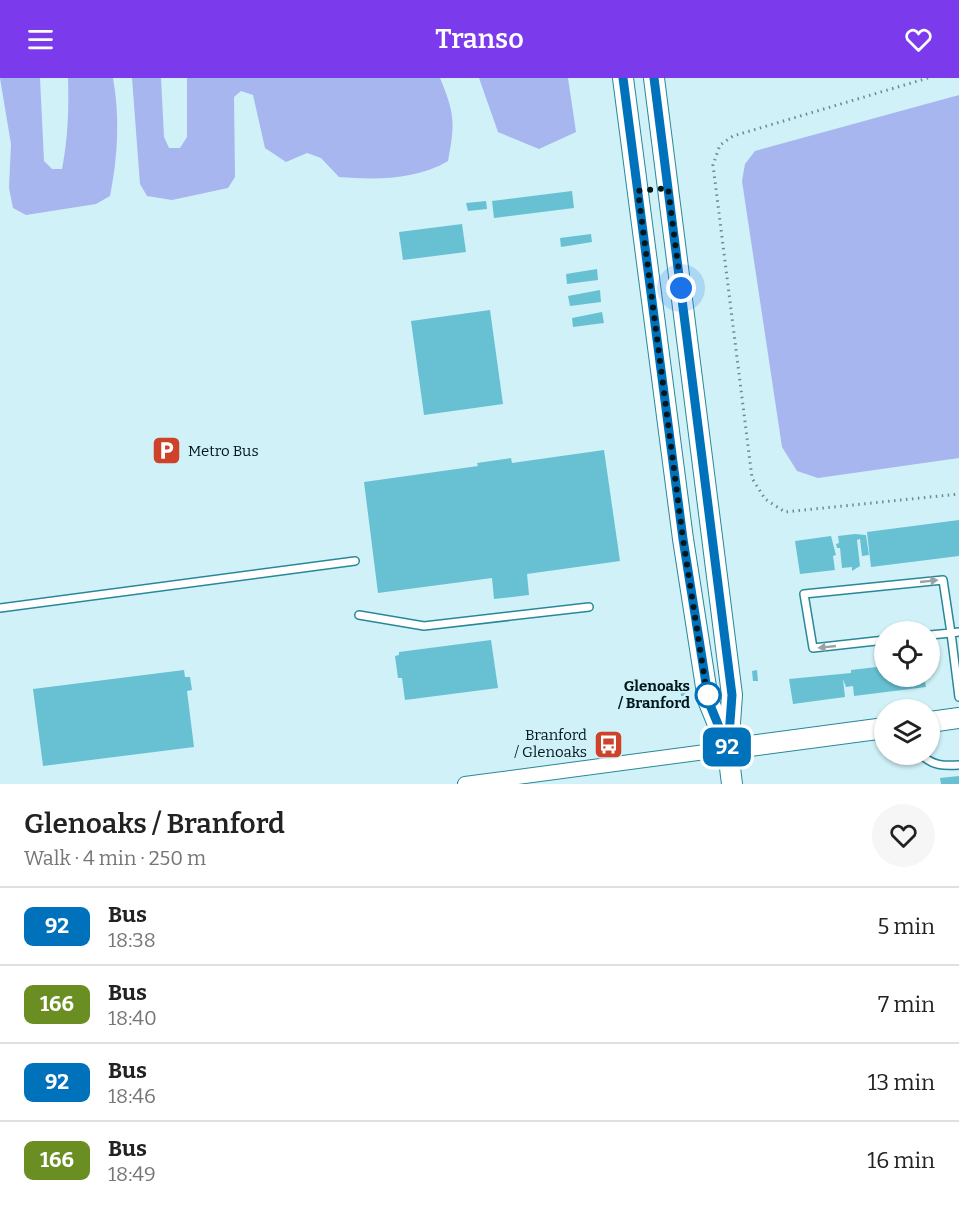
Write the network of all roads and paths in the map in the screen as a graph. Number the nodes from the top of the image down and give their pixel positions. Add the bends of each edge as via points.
1 (623, 78) edge
2 (654, 78) edge
3 (928, 78) edge
4 (668, 188) junction
5 (638, 191) junction
6 (959, 494) edge
7 (354, 561) dead end
8 (589, 607) dead end
9 (0, 608) edge
10 (359, 615) dead end
11 (955, 632) edge
12 (940, 634) edge
13 (874, 641) edge
14 (959, 697) edge
15 (959, 718) edge
16 (940, 721) edge
17 (874, 729) edge
18 (728, 749) junction
19 (939, 765) edge
20 (959, 765) edge
21 (465, 784) edge
22 (732, 784) edge

1 - 5 main road
2 - 4 main road
3 - 6 path via 733,136 720,145 713,165 752,478 765,499 785,512
4 - 5 main road
4 - 18 main road via 730,683
5 - 18 main road via 706,688
7 - 9 lane
8 - 10 lane via 424,626
11 - 12 lane
13 -> 11 lane via 813,648 804,594 943,580
11 - 14 lane
15 - 16 main road
17 - 18 main road
18 - 21 street
18 - 22 main road
19 - 20 lane

